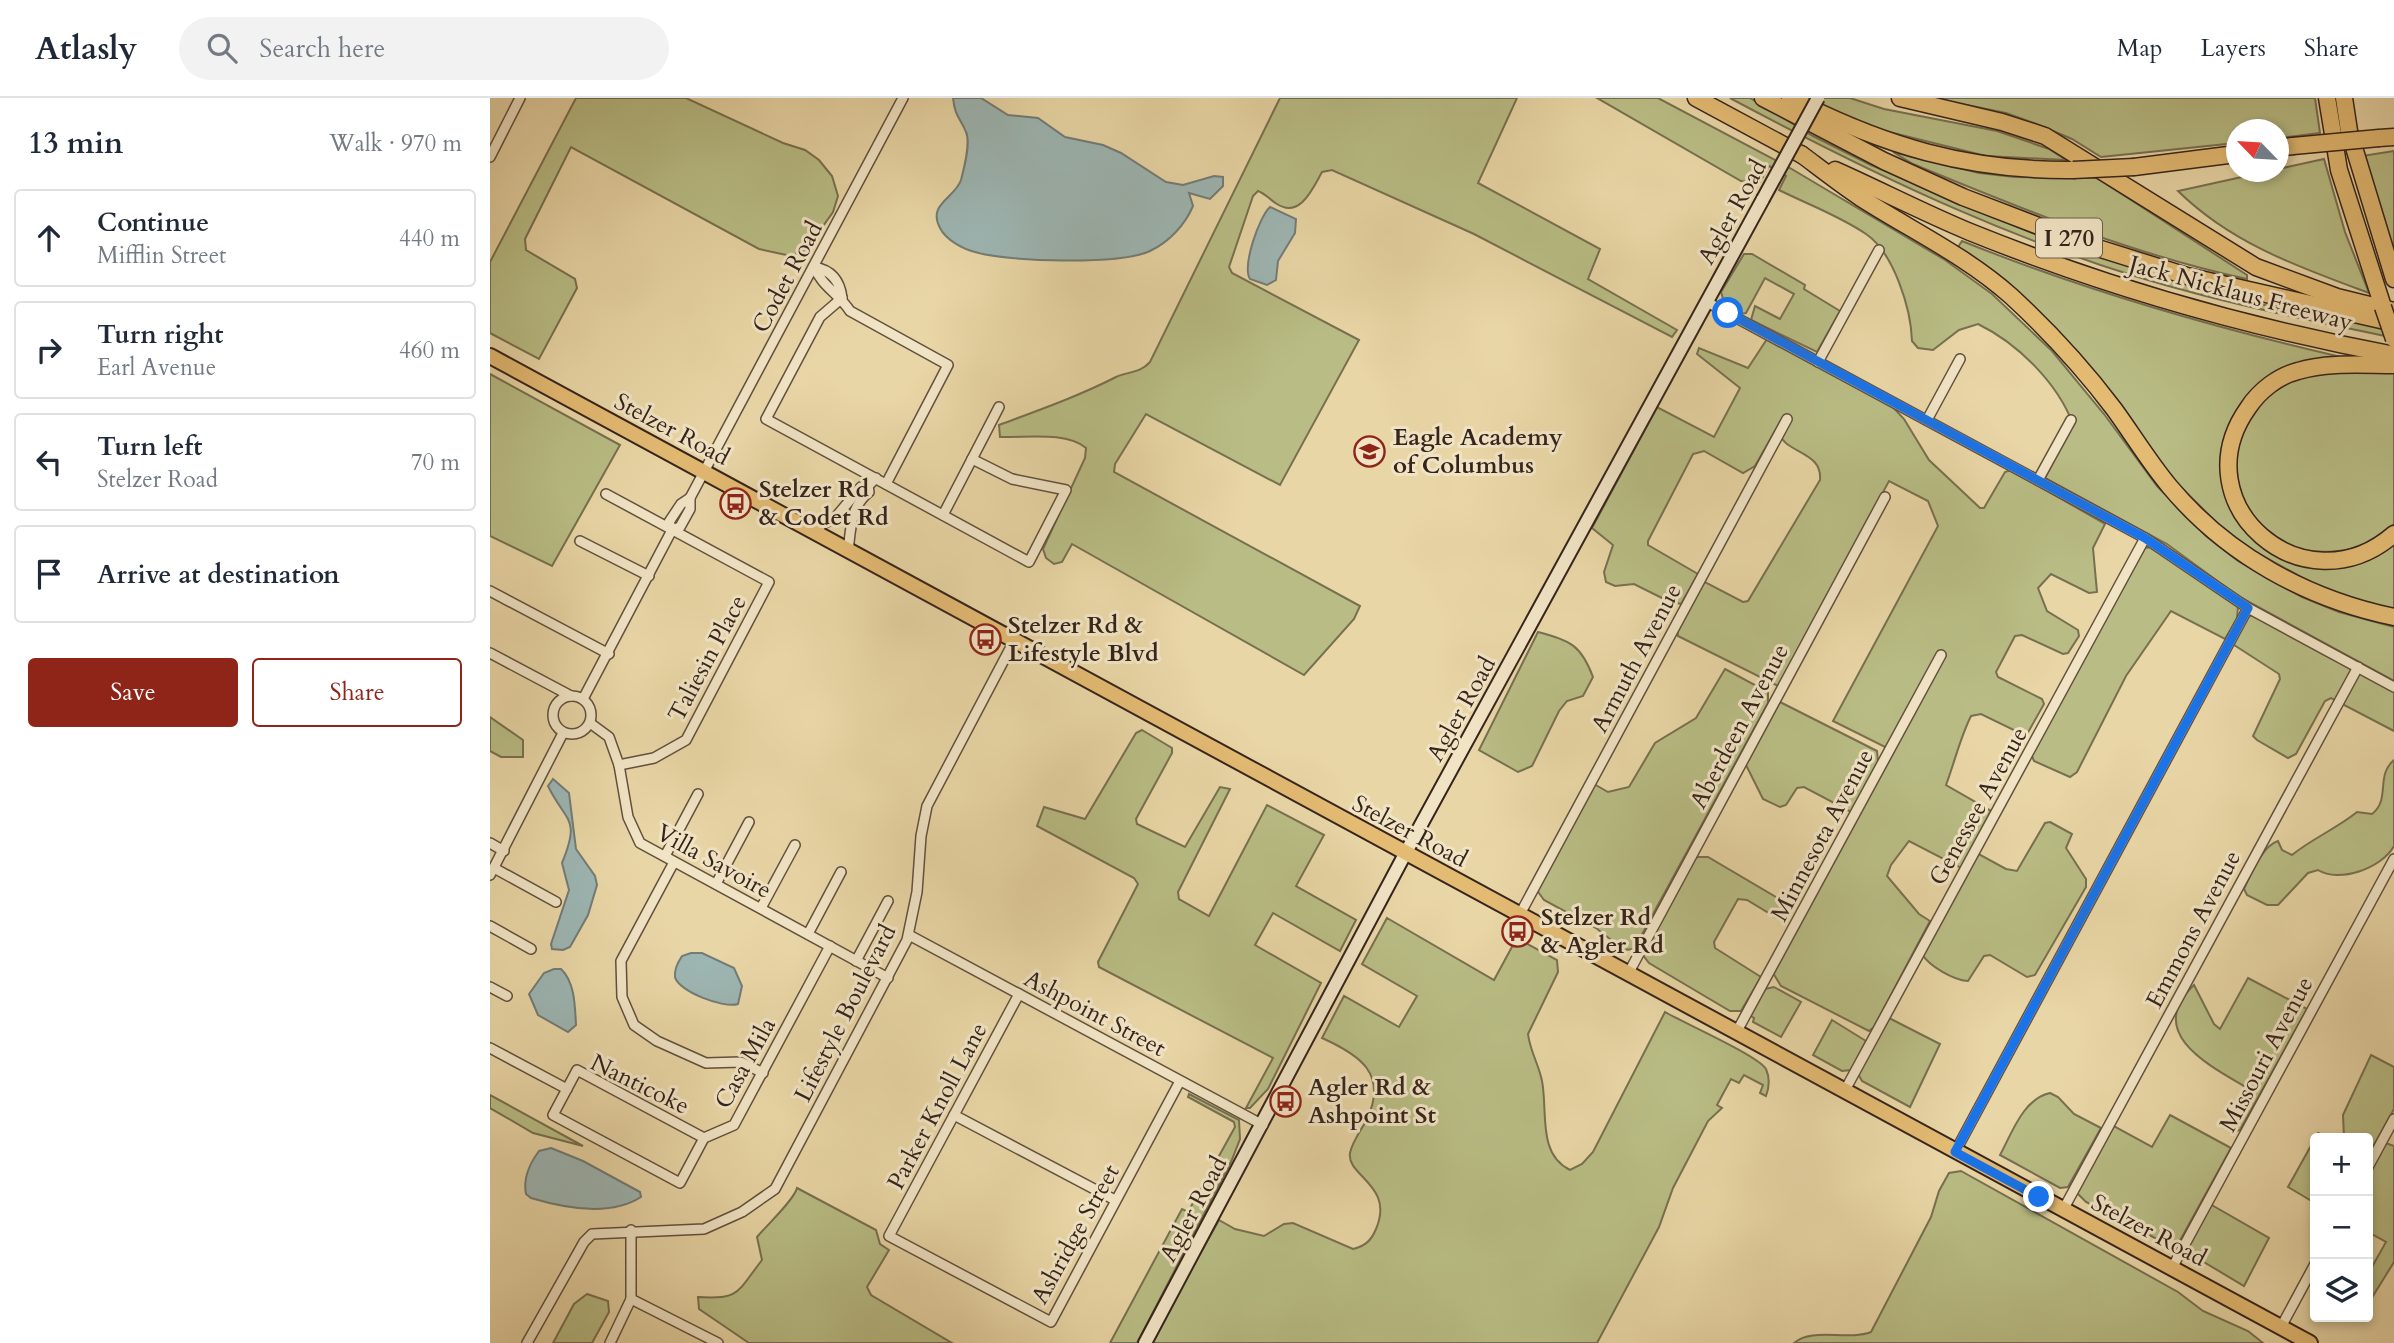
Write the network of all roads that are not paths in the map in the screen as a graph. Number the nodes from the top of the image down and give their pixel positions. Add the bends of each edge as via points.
1 (520, 98) edge
2 (903, 98) edge
3 (1696, 98) edge
4 (1763, 98) edge
5 (1790, 98) edge
6 (1818, 98) edge
7 (1900, 98) edge
8 (2327, 98) edge
9 (2344, 98) edge
10 (2387, 138) edge
11 (2289, 147) edge
12 (1801, 154) junction
13 (2226, 155) edge
14 (490, 157) edge
15 (1879, 250) dead end
16 (814, 267) junction
17 (2393, 276) edge
18 (842, 298) junction
19 (1707, 302) junction
20 (2389, 309) edge
21 (2394, 324) edge
22 (2394, 339) edge
23 (2394, 355) edge
24 (490, 356) edge
25 (1959, 359) dead end
26 (1818, 362) junction
27 (2394, 365) edge
28 (999, 407) dead end
29 (1787, 419) dead end
30 (2071, 419) dead end
31 (1927, 420) junction
32 (972, 459) junction
33 (704, 472) junction
34 (876, 478) junction
35 (2038, 480) junction
36 (886, 484) junction
37 (868, 486) junction
38 (606, 494) dead end
39 (1885, 497) dead end
40 (943, 515) junction
41 (672, 530) junction
42 (810, 530) junction
43 (2394, 534) edge
44 (2145, 538) junction
45 (580, 541) dead end
46 (848, 551) junction
47 (649, 576) junction
48 (490, 591) edge
49 (2248, 608) junction
50 (2394, 617) edge
51 (1014, 641) junction
52 (490, 653) edge
53 (609, 654) junction
54 (1941, 655) dead end
55 (2358, 667) junction
56 (2394, 687) edge
57 (571, 696) junction
58 (583, 699) junction
59 (590, 723) junction
60 (563, 733) junction
61 (619, 765) junction
62 (698, 794) dead end
63 (749, 822) dead end
64 (490, 843) edge
65 (795, 845) dead end
66 (503, 851) junction
67 (1405, 854) junction
68 (665, 856) junction
69 (2394, 859) edge
70 (674, 862) junction
71 (492, 871) edge
72 (841, 872) dead end
73 (716, 884) junction
74 (888, 901) dead end
75 (556, 902) dead end
76 (761, 908) junction
77 (1518, 916) junction
78 (490, 926) edge
79 (808, 934) junction
80 (909, 935) junction
81 (830, 946) junction
82 (531, 949) dead end
83 (856, 961) junction
84 (1628, 974) junction
85 (888, 978) junction
86 (490, 987) edge
87 (1019, 994) junction
88 (506, 996) dead end
89 (1736, 1033) junction
90 (490, 1048) edge
91 (763, 1073) junction
92 (1180, 1081) junction
93 (567, 1089) junction
94 (1844, 1092) junction
95 (954, 1115) junction
96 (2394, 1119) edge
97 (1263, 1125) junction
98 (704, 1138) junction
99 (1955, 1152) junction
100 (2373, 1158) edge
101 (1115, 1200) junction
102 (2063, 1210) junction
103 (631, 1230) junction
104 (889, 1236) joint
105 (2172, 1268) junction
106 (2310, 1273) edge
107 (631, 1299) junction
108 (2281, 1327) junction
109 (527, 1343) edge
110 (610, 1343) edge
111 (718, 1343) edge
112 (1145, 1343) edge
113 (2310, 1343) edge

1 - 14 street
2 - 16 street, Codet Road
3 - 12 highway, Jack Nicklaus Freeway / I 270
4 - 21 highway, Jack Nicklaus Freeway / I 270 via 1963,197 2088,245 2188,276
5 - 13 highway, bridge via 1854,129 1925,153 2012,169 2134,167
6 - 19 main road, Agler Road, bridge
7 - 20 highway via 2045,136 2256,267 2337,297
8 - 20 highway via 2339,170 2367,262
9 - 17 highway via 2349,131
10 - 11 highway, bridge
12 - 23 highway, Jack Nicklaus Freeway / I 270 via 1971,232 2132,288 2265,327
12 - 50 highway via 2008,294 2067,350 2171,488 2219,535 2273,573 2316,594
15 - 26 street
16 - 18 street via 825,269 840,284
16 - 33 street, Codet Road
18 - 34 street via 820,317 766,419
18 - 36 street via 850,311 867,322 948,365
19 - 26 street
19 - 67 main road, Agler Road
20 - 21 highway, bridge
20 - 22 highway, bridge
24 - 33 main road, Stelzer Road
25 - 31 street
26 - 31 street
27 - 43 highway via 2323,366 2278,379 2244,414 2232,438 2229,465 2237,504 2249,524 2286,554 2312,561 2344,561
28 - 32 street
29 - 77 street, Armuth Avenue
30 - 35 street
31 - 35 street
32 - 40 street
32 - 40 street via 1012,480 1066,490 1029,562
33 - 41 street, Codet Road via 690,498 690,509 680,527
33 - 42 main road, Stelzer Road
34 - 36 street
34 - 37 street
35 - 44 street
36 - 40 street
37 - 42 street via 861,487 835,518
37 - 46 street via 869,492 852,518
38 - 41 street, Taliesin Place
39 - 84 street, Aberdeen Avenue
41 - 47 street
41 - 61 street, Taliesin Place via 769,582 686,740 654,758
42 - 46 main road, Stelzer Road
44 - 49 street
44 - 94 street, Genessee Avenue
45 - 47 street
46 - 51 main road, Stelzer Road
47 - 53 street
48 - 53 street
49 - 55 street
49 - 99 street
51 - 67 main road, Stelzer Road
51 - 80 street, Lifestyle Boulevard via 928,806
52 - 57 street
53 - 58 street
54 - 89 street, Minnesota Avenue
55 - 56 street
55 - 102 street, Emmons Avenue
57 - 58 street
57 - 60 street via 554,708 553,722
58 - 59 street
59 - 60 street via 583,732
59 - 61 street, Villa Savoire via 609,737
60 - 66 street
61 - 68 street, Villa Savoire via 628,817 640,843
62 - 68 street
63 - 73 street
64 - 66 street
65 - 76 street
66 - 71 street
67 - 77 main road, Stelzer Road
67 - 97 main road, Agler Road
68 - 70 street, Villa Savoire
69 - 105 street, Missouri Avenue
70 - 73 street, Villa Savoire
70 - 91 street via 621,961 622,997 634,1026 706,1063 741,1062
71 - 75 street
72 - 79 street
73 - 76 street, Villa Savoire
74 - 83 street
76 - 79 street, Villa Savoire
77 - 84 main road, Stelzer Road
78 - 82 street
79 - 81 street, Villa Savoire
80 - 85 street, Lifestyle Boulevard
80 - 87 street, Ashpoint Street
81 - 83 street, Villa Savoire
81 - 91 street, Casa Mila
83 - 85 street, Villa Savoire
84 - 89 main road, Stelzer Road
85 - 103 street, Lifestyle Boulevard via 775,1189 742,1212 704,1229
86 - 88 street
87 - 92 street, Ashpoint Street
87 - 95 street, Parker Knoll Lane
89 - 94 main road, Stelzer Road
90 - 93 street
91 - 98 street, Casa Mila via 734,1125
92 - 97 street, Ashpoint Street
92 - 101 street, Ashridge Street
93 - 98 street, Nanticoke via 577,1070
93 - 98 street, Casa Mila via 553,1115 680,1183
94 - 99 main road, Stelzer Road
95 - 101 street
95 - 104 street, Parker Knoll Lane
96 - 100 street
97 - 112 main road, Agler Road
99 - 102 main road, Stelzer Road
101 - 104 street, Ashridge Street via 1051,1322
102 - 105 main road, Stelzer Road
103 - 107 street
103 - 109 street, Lifestyle Boulevard via 592,1234 584,1242
105 - 108 main road, Stelzer Road
106 - 108 street
107 - 110 street
107 - 111 street
108 - 113 main road, Stelzer Road

